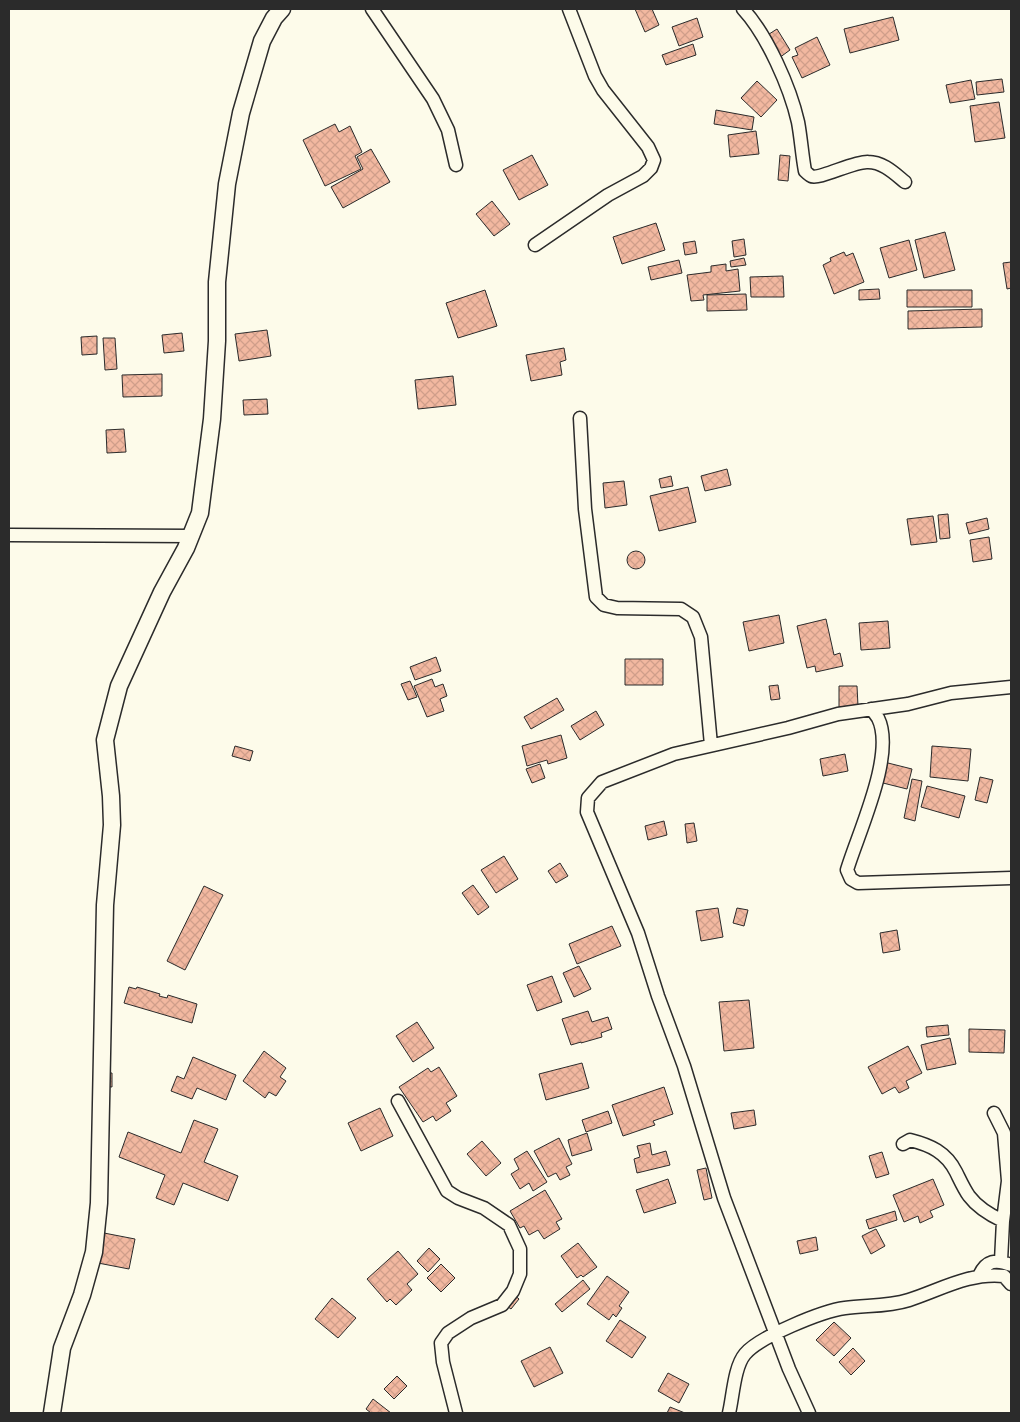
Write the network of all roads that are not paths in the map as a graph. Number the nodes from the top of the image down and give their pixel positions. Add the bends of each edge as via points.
1 (372, 9) edge
2 (569, 9) edge
3 (743, 9) edge
4 (275, 12) edge
5 (456, 165) dead end
6 (905, 182) dead end
7 (535, 245) dead end
8 (580, 418) dead end
9 (9, 535) edge
10 (191, 536) junction
11 (1011, 687) edge
12 (871, 708) junction
13 (711, 745) junction
14 (1011, 878) edge
15 (398, 1101) dead end
16 (994, 1113) dead end
17 (903, 1144) dead end
18 (1010, 1180) edge
19 (1003, 1222) junction
20 (1006, 1263) edge
21 (979, 1276) junction
22 (1011, 1284) edge
23 (776, 1333) junction
24 (52, 1413) edge
25 (456, 1413) edge
26 (729, 1413) edge
27 (809, 1413) edge

1 - 5 street via 432,99 448,130
2 - 7 street via 595,76 648,147 654,160 643,176 608,195
3 - 6 street via 772,51 788,91 798,121 805,171 817,177 868,162 886,166
4 - 10 street via 262,41 241,113 227,184 218,282 212,419 200,513
8 - 13 street via 585,509 596,597 604,606 681,609 693,617 701,637
9 - 10 street
10 - 24 street via 119,686 105,740 112,825 105,905 99,1203 94,1252 62,1348
11 - 12 street via 951,693 908,704
12 - 13 street
12 - 14 street via 878,718 882,739 880,760 871,803 847,870 851,879 858,883
13 - 23 street via 674,754 602,782 588,798 587,812 638,933 684,1066 724,1198
15 - 25 street via 447,1190 484,1208 509,1225 520,1249 520,1274 502,1305 471,1318 448,1333 441,1343
16 - 18 street via 1004,1133
17 - 19 street via 910,1140 929,1145 944,1155 977,1206
18 - 19 street
19 - 20 street
20 - 21 street via 993,1261 986,1264
21 - 22 street via 1004,1276
21 - 23 street via 945,1285 909,1300 827,1312
23 - 26 street via 744,1355
23 - 27 street

